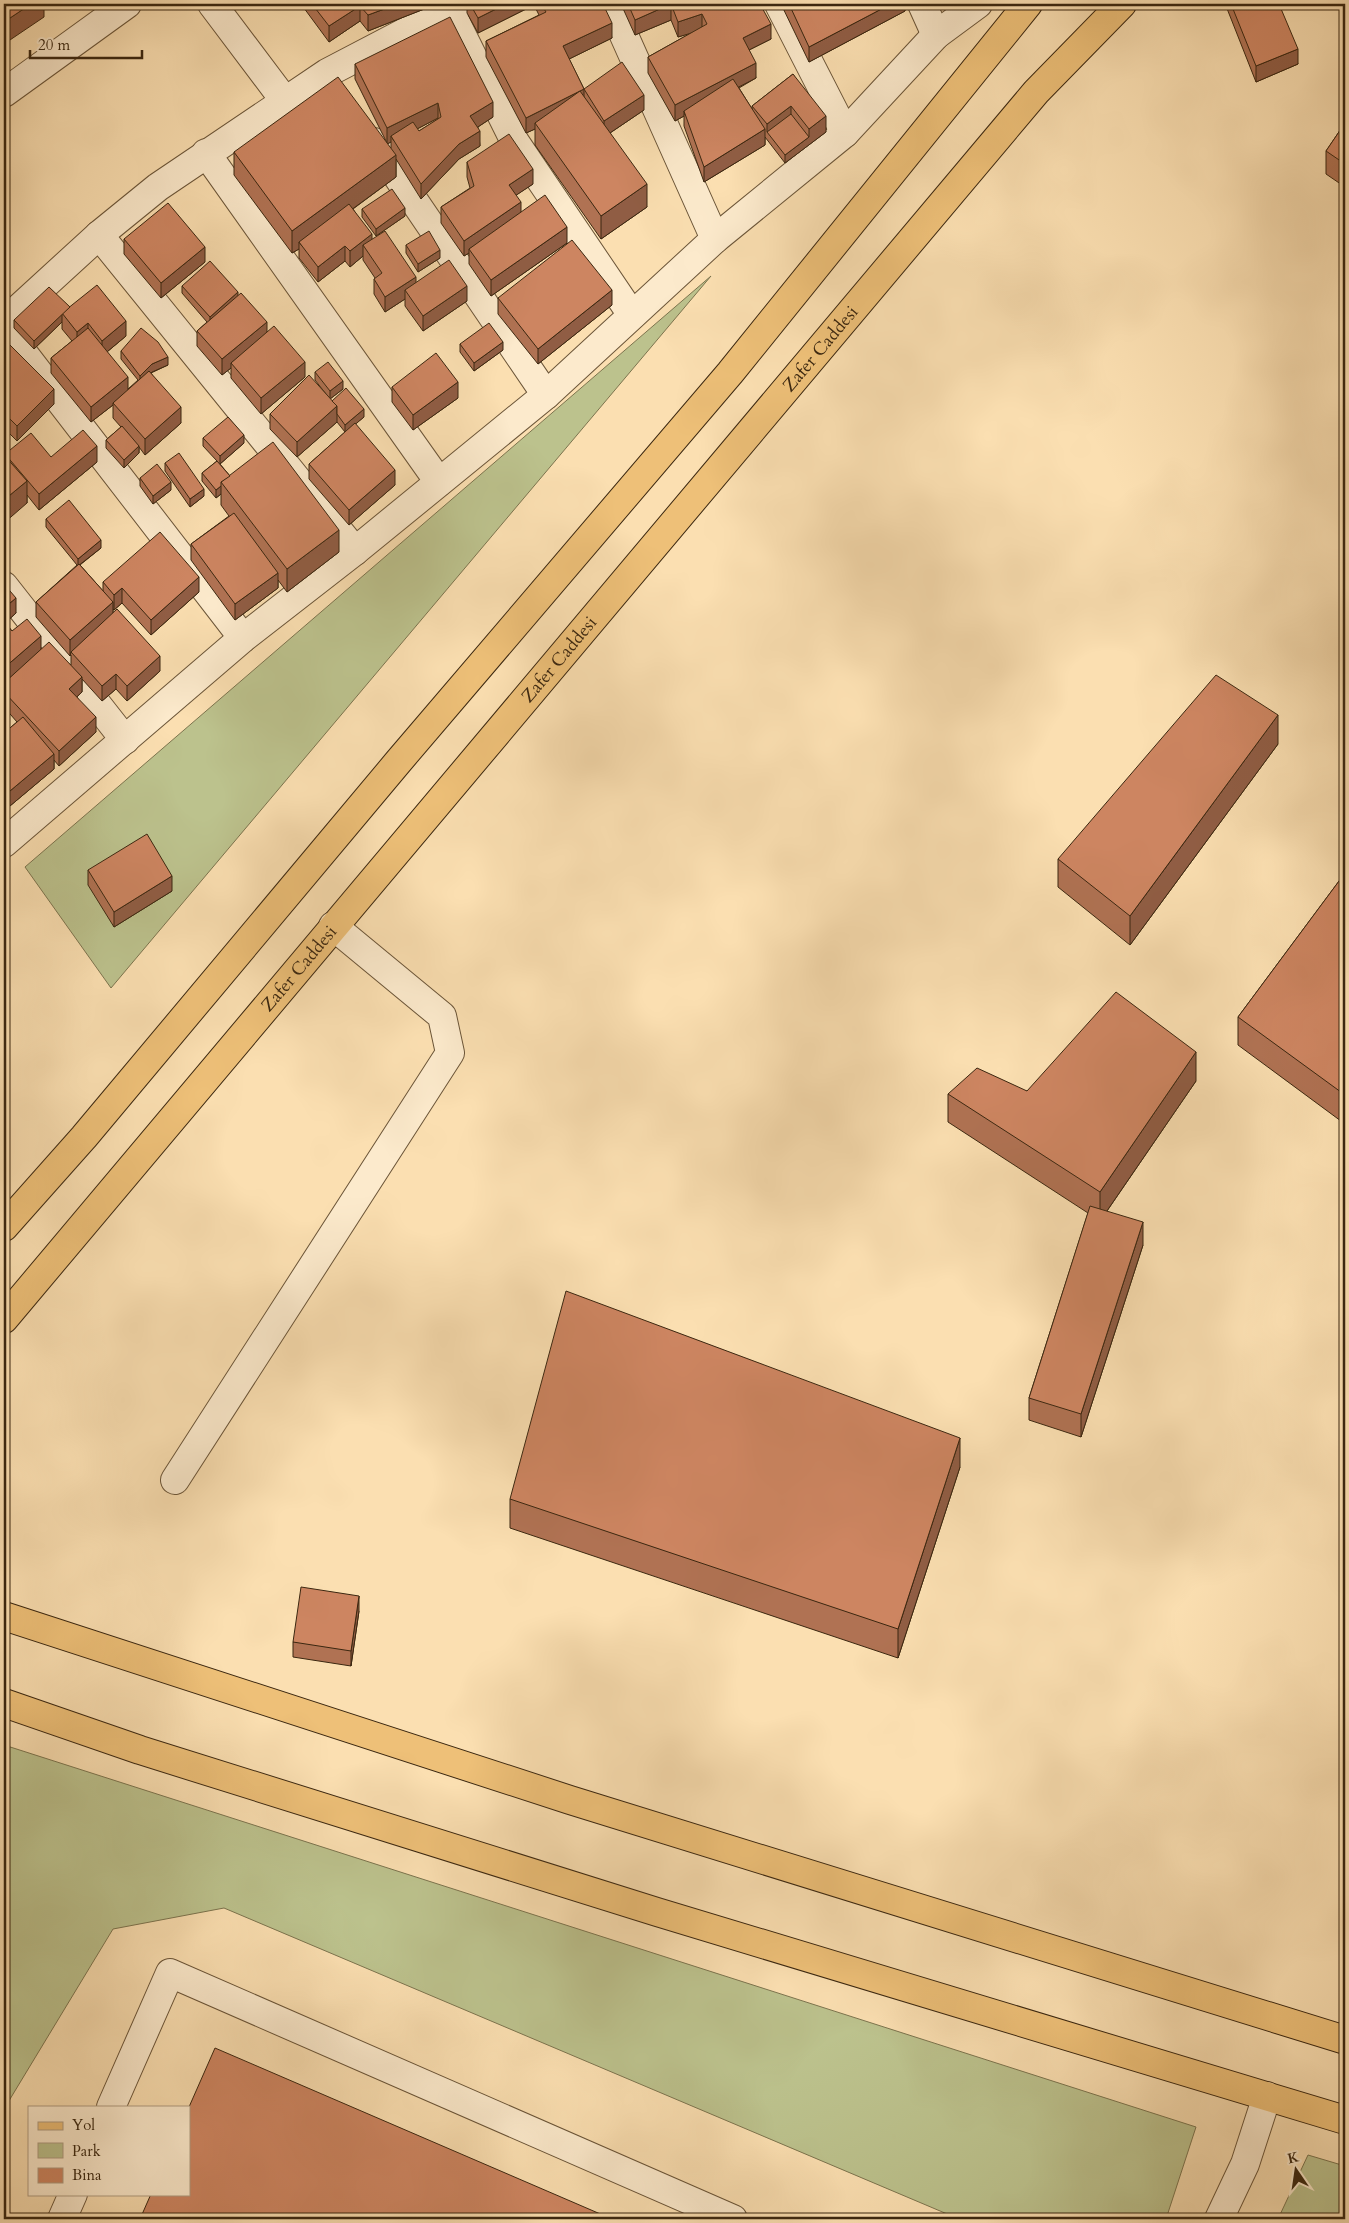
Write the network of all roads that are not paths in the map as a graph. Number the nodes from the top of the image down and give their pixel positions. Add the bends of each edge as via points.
1 (127, 4) edge
2 (610, 4) edge
3 (779, 4) edge
4 (922, 4) edge
5 (978, 4) edge
6 (1028, 4) edge
7 (1122, 4) edge
8 (454, 6) edge
9 (222, 7) edge
10 (936, 35) junction
11 (327, 73) junction
12 (4, 93) edge
13 (344, 98) edge
14 (285, 101) junction
15 (361, 122) edge
16 (845, 132) junction
17 (206, 153) junction
18 (98, 235) junction
19 (715, 239) junction
20 (632, 315) junction
21 (4, 322) edge
22 (4, 328) edge
23 (546, 395) junction
24 (439, 482) junction
25 (355, 551) junction
26 (4, 586) edge
27 (243, 638) junction
28 (125, 740) junction
29 (4, 843) edge
30 (333, 926) junction
31 (4, 1227) edge
32 (4, 1319) edge
33 (175, 1480) dead end
34 (4, 1616) edge
35 (4, 1703) edge
36 (1345, 2040) edge
37 (1267, 2096) junction
38 (112, 2106) edge
39 (1345, 2120) edge
40 (72, 2196) edge
41 (62, 2219) edge
42 (732, 2219) edge
43 (1219, 2219) edge

1 - 12 street
2 - 19 street
3 - 16 street
4 - 10 street
5 - 10 street
6 - 31 main road via 730,373 84,1137
7 - 30 main road, Zafer Caddesi via 1036,92
8 - 11 street
8 - 20 street via 515,142
9 - 14 street
10 - 16 street
11 - 13 street
11 - 14 street
14 - 17 street
15 - 23 street
16 - 19 street
17 - 18 street via 158,186
17 - 24 street
18 - 21 street
18 - 25 street
19 - 20 street
20 - 23 street
22 - 27 street
23 - 24 street
24 - 25 street
25 - 27 street
26 - 28 street
27 - 28 street
28 - 29 street
30 - 32 main road, Zafer Caddesi
30 - 33 street via 442,1016 450,1053
34 - 36 main road via 570,1800
35 - 37 main road via 140,1750 648,1909
37 - 39 main road
37 - 43 street via 1245,2164
38 - 42 street via 170,1973
40 - 41 street

